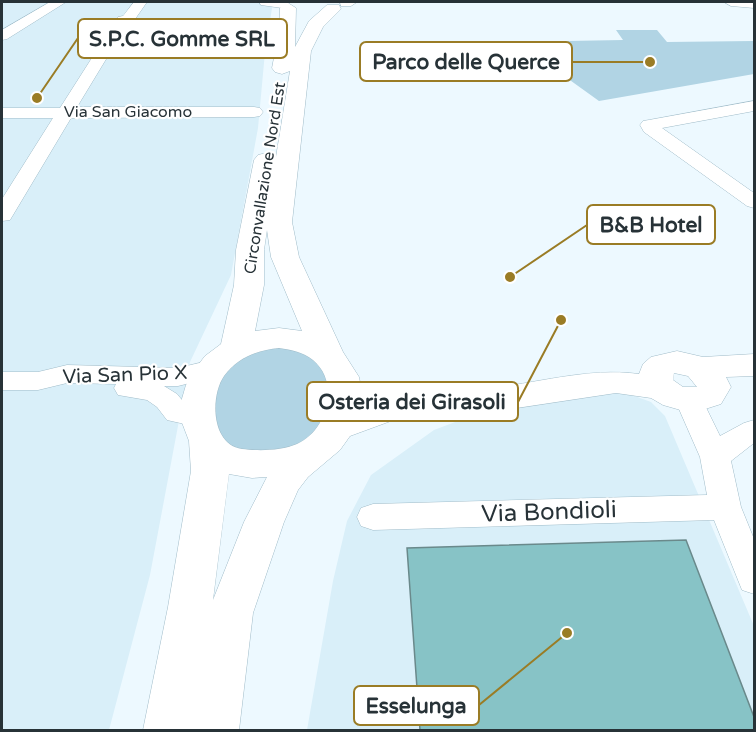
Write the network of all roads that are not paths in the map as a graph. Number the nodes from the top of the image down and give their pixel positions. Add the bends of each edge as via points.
1 (59, 2) edge
2 (127, 2) edge
3 (138, 2) edge
4 (731, 2) edge
5 (279, 4) edge
6 (344, 4) edge
7 (754, 4) edge
8 (123, 20) junction
9 (2, 36) edge
10 (754, 106) edge
11 (2, 113) edge
12 (59, 120) junction
13 (252, 120) dead end
14 (2, 128) edge
15 (754, 202) edge
16 (2, 215) edge
17 (224, 358) junction
18 (335, 367) junction
19 (753, 369) edge
20 (2, 381) edge
21 (38, 381) junction
22 (684, 382) junction
23 (202, 429) junction
24 (754, 430) edge
25 (325, 440) junction
26 (715, 457) junction
27 (724, 507) junction
28 (373, 517) dead end
29 (754, 579) edge
30 (168, 730) edge
31 (214, 730) edge

1 - 9 street
2 - 3 street
2 - 8 street
3 - 8 street via 128,19
4 - 7 street
5 - 6 main road via 307,11
5 - 17 main road, Circonvallazione Nord Est via 288,32 250,250 249,285
6 - 18 main road, Circonvallazione Nord Est via 315,25 300,57 279,222 285,256
8 - 12 street
10 - 15 street via 649,125
11 - 12 street, Via San Giacomo
12 - 13 street, Via San Giacomo
12 - 14 street, Via San Giacomo
12 - 16 street
17 - 18 main road via 261,340 286,338 303,340
17 - 21 street, Via San Pio X via 178,378 67,374
17 - 23 main road, Circonvallazione Nord Est via 202,386 197,404
18 - 22 main road via 369,387 422,390 594,368
18 - 25 main road, Circonvallazione Nord Est via 345,395
19 - 22 main road
20 - 21 street, Via San Pio X
21 - 23 street, Via San Pio X via 54,386 106,386 157,392 177,413
22 - 25 main road via 609,382 484,401 399,406 378,411
22 - 26 street
23 - 25 main road via 218,455 240,462 270,464
23 - 30 main road, Circonvallazione Nord Est via 210,471
24 - 26 street
25 - 31 main road via 289,472 267,514 231,611
26 - 27 street
27 - 28 street, Via Bondioli
27 - 29 street

